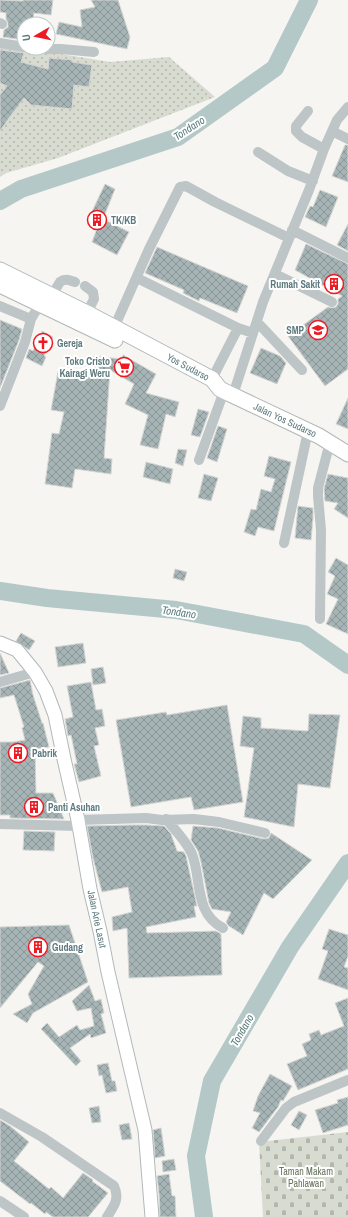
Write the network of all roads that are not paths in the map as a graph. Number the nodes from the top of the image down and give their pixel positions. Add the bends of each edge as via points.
1 (0, 43) edge
2 (16, 46) edge
3 (56, 49) edge
4 (94, 52) dead end
5 (348, 107) edge
6 (308, 110) dead end
7 (332, 131) junction
8 (348, 139) edge
9 (324, 149) junction
10 (258, 152) dead end
11 (312, 182) junction
12 (291, 234) junction
13 (348, 258) edge
14 (0, 270) edge
15 (275, 274) junction
16 (137, 278) junction
17 (75, 282) dead end
18 (0, 285) edge
19 (85, 286) dead end
20 (45, 302) junction
21 (332, 302) dead end
22 (0, 306) edge
23 (87, 313) junction
24 (31, 319) junction
25 (257, 322) junction
26 (114, 328) junction
27 (238, 328) junction
28 (253, 333) junction
29 (302, 370) dead end
30 (222, 388) junction
31 (0, 406) edge
32 (308, 431) junction
33 (330, 442) junction
34 (348, 454) edge
35 (199, 460) dead end
36 (284, 543) dead end
37 (320, 619) dead end
38 (0, 643) edge
39 (35, 672) junction
40 (0, 682) edge
41 (166, 819) junction
42 (78, 823) junction
43 (0, 824) edge
44 (265, 833) dead end
45 (223, 928) dead end
46 (348, 1080) edge
47 (0, 1113) edge
48 (261, 1141) dead end
49 (0, 1201) edge
50 (20, 1216) edge
51 (107, 1217) edge
52 (152, 1217) edge

1 - 2 street
3 - 4 street
5 - 7 street
6 - 9 street via 296,126 296,131
7 - 8 street
7 - 9 street
9 - 11 street
10 - 11 street via 288,171
11 - 12 street
12 - 13 street
12 - 15 street
12 - 16 street via 215,202 186,186 180,187
14 - 20 highway, Yos Sudarso
15 - 21 street
15 - 25 street
16 - 26 street
16 - 27 street
17 - 20 street via 62,280
18 - 20 highway, Yos Sudarso
19 - 23 street via 93,292 94,299
20 - 23 highway, Yos Sudarso
20 - 24 street
20 - 30 highway, Yos Sudarso via 191,380 209,387
22 - 24 street
23 - 26 highway, Yos Sudarso
24 - 31 street via 25,342
25 - 28 street
25 - 29 street
26 - 30 highway, Yos Sudarso
27 - 28 street
27 - 30 street
28 - 30 street
30 - 32 highway, Jalan Yos Sudarso
30 - 35 street
32 - 33 highway, Jalan Yos Sudarso
32 - 36 street
33 - 34 highway, Jalan Yos Sudarso
33 - 37 street via 318,496 321,530
38 - 39 main road, Jalan Arie Lasut via 17,650
39 - 40 street
39 - 42 main road, Jalan Arie Lasut via 55,715
41 - 42 street via 139,818
41 - 44 street via 219,822
41 - 45 street via 191,853 205,911
42 - 43 street
42 - 52 main road, Jalan Arie Lasut via 113,995 145,1130
46 - 48 street via 294,1102 286,1108
47 - 51 street via 42,1137 114,1186 116,1199
49 - 50 street

